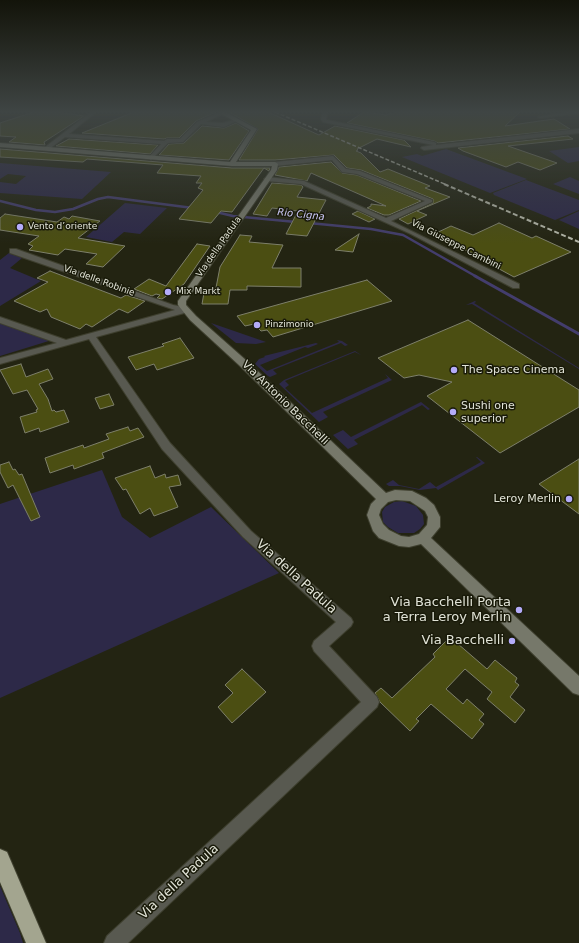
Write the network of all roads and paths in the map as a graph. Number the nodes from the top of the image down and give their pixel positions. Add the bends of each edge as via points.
1 (127, 156) edge
2 (237, 156) edge
3 (150, 158) joint
4 (232, 164) junction
5 (275, 164) junction
6 (267, 179) junction
7 (386, 220) junction
8 (13, 251) dead end
9 (516, 286) dead end
10 (185, 310) junction
11 (0, 320) edge
12 (91, 336) junction
13 (66, 343) junction
14 (0, 361) edge
15 (384, 498) junction
16 (424, 538) junction
17 (579, 687) edge
18 (0, 860) edge
19 (36, 943) edge
20 (114, 943) edge

1 - 3 street
2 - 4 street
3 - 4 street
4 - 5 street
5 - 6 street, Via della Padula
5 - 7 street, Via Giuseppe Cambini via 333,158 344,171 358,172 430,202
6 - 7 street, Via Giuseppe Cambini via 302,182
6 - 10 street, Via della Padula via 182,301
7 - 9 street, Via Giuseppe Cambini
8 - 10 street, Via delle Robinie
10 - 12 street
10 - 15 street, Via Antonio Bacchelli
11 - 13 street
12 - 13 street
12 - 20 street, Via della Padula via 166,446 247,534 346,622 319,646 372,702
13 - 14 street
15 - 16 street via 406,495 426,504 434,522 431,531
15 - 16 street via 374,511 375,523 380,531 399,541 409,542
16 - 17 street
18 - 19 highway

